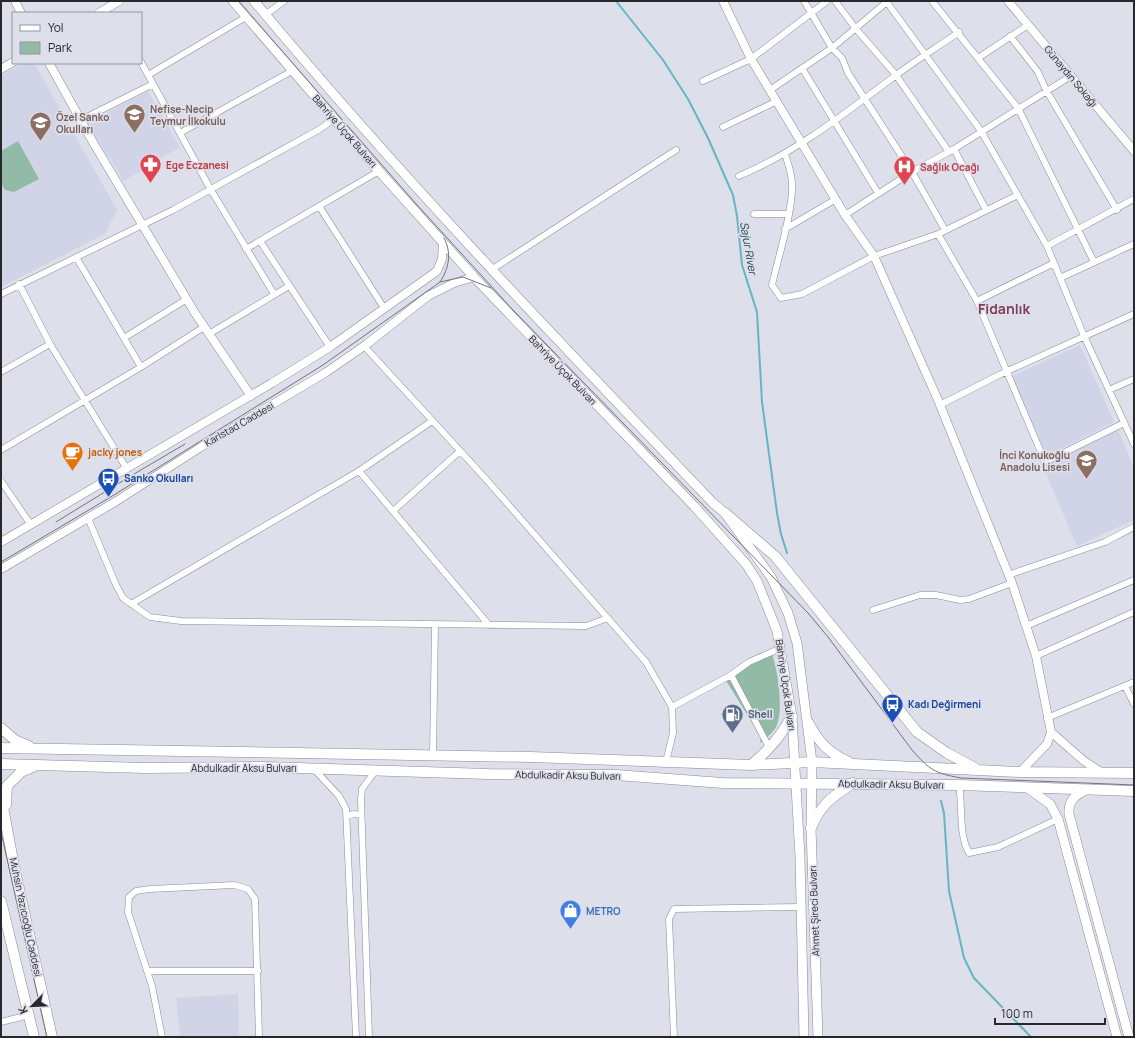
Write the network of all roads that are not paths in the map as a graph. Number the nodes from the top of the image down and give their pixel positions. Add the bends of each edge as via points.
1 (15, 1) edge
2 (119, 1) edge
3 (233, 1) edge
4 (254, 1) edge
5 (284, 1) edge
6 (723, 1) edge
7 (804, 1) edge
8 (827, 1) edge
9 (835, 1) edge
10 (887, 1) edge
11 (932, 1) edge
12 (1008, 1) edge
13 (112, 10) edge
14 (20, 12) edge
15 (811, 12) junction
16 (265, 15) junction
17 (246, 17) junction
18 (1028, 25) junction
19 (856, 29) junction
20 (959, 32) junction
21 (1010, 36) junction
22 (832, 48) junction
23 (927, 56) junction
24 (978, 58) junction
25 (751, 59) junction
26 (12, 63) edge
27 (50, 64) edge
28 (142, 64) edge
29 (802, 68) junction
30 (1, 69) edge
31 (292, 71) junction
32 (148, 75) junction
33 (896, 75) junction
34 (1071, 76) junction
35 (703, 81) dead end
36 (153, 84) junction
37 (770, 90) junction
38 (1046, 90) junction
39 (866, 99) junction
40 (777, 101) junction
41 (1018, 108) junction
42 (334, 119) junction
43 (81, 120) junction
44 (835, 122) junction
45 (723, 127) dead end
46 (981, 131) junction
47 (180, 133) junction
48 (803, 143) junction
49 (676, 150) dead end
50 (951, 150) junction
51 (1134, 151) edge
52 (785, 154) junction
53 (379, 171) junction
54 (912, 172) junction
55 (738, 176) dead end
56 (211, 190) junction
57 (878, 192) junction
58 (1018, 195) junction
59 (836, 199) junction
60 (1134, 199) edge
61 (319, 206) junction
62 (986, 210) junction
63 (1117, 210) junction
64 (754, 214) dead end
65 (788, 214) junction
66 (845, 215) junction
67 (144, 224) junction
68 (785, 229) junction
69 (945, 230) junction
70 (1078, 230) junction
71 (938, 234) junction
72 (260, 241) junction
73 (443, 243) junction
74 (1134, 244) edge
75 (1047, 246) junction
76 (246, 249) junction
77 (874, 256) junction
78 (76, 257) junction
79 (1094, 262) junction
80 (1054, 263) junction
81 (491, 270) junction
82 (474, 277) junction
83 (1060, 278) junction
84 (19, 284) junction
85 (289, 286) junction
86 (1, 294) edge
87 (274, 294) junction
88 (187, 299) junction
89 (977, 301) junction
90 (384, 308) junction
91 (1134, 314) edge
92 (207, 330) junction
93 (1084, 336) junction
94 (124, 338) junction
95 (50, 344) junction
96 (364, 346) junction
97 (330, 347) junction
98 (141, 367) junction
99 (1008, 371) junction
100 (1, 372) edge
101 (1134, 379) edge
102 (1108, 390) junction
103 (251, 396) junction
104 (85, 400) junction
105 (940, 404) junction
106 (432, 421) junction
107 (1124, 423) junction
108 (1134, 442) edge
109 (1, 450) edge
110 (460, 451) junction
111 (127, 469) junction
112 (358, 471) junction
113 (1, 481) edge
114 (393, 511) junction
115 (725, 513) junction
116 (88, 518) junction
117 (31, 526) junction
118 (1134, 527) edge
119 (1, 542) edge
120 (1, 569) edge
121 (1010, 579) junction
122 (1134, 580) edge
123 (131, 604) junction
124 (873, 610) dead end
125 (1134, 612) edge
126 (608, 618) junction
127 (435, 624) junction
128 (489, 625) junction
129 (1026, 626) junction
130 (781, 648) junction
131 (1036, 656) junction
132 (731, 675) junction
133 (1134, 682) edge
134 (1125, 686) junction
135 (1134, 704) edge
136 (672, 707) junction
137 (792, 716) junction
138 (1047, 718) junction
139 (808, 722) junction
140 (1, 728) edge
141 (1051, 732) junction
142 (1, 748) edge
143 (40, 749) junction
144 (770, 749) junction
145 (433, 755) junction
146 (666, 762) junction
147 (794, 762) junction
148 (812, 762) junction
149 (1, 764) edge
150 (751, 764) junction
151 (38, 765) junction
152 (856, 765) junction
153 (312, 768) junction
154 (978, 769) junction
155 (376, 770) junction
156 (1020, 772) junction
157 (1101, 772) junction
158 (1134, 773) edge
159 (853, 783) junction
160 (795, 784) junction
161 (812, 784) junction
162 (959, 785) junction
163 (1029, 788) junction
164 (1088, 789) junction
165 (1134, 791) edge
166 (1, 797) edge
167 (1068, 806) junction
168 (361, 815) junction
169 (1056, 815) junction
170 (347, 816) junction
171 (6, 823) junction
172 (811, 828) junction
173 (1, 903) edge
174 (802, 907) junction
175 (147, 971) junction
176 (258, 971) junction
177 (29, 1015) junction
178 (1, 1022) edge
179 (34, 1037) edge
180 (52, 1037) edge
181 (162, 1037) edge
182 (259, 1037) edge
183 (356, 1037) edge
184 (369, 1037) edge
185 (674, 1037) edge
186 (804, 1037) edge
187 (818, 1037) edge
188 (1118, 1037) edge
189 (1129, 1037) edge

1 - 14 street
2 - 13 street
3 - 17 main road, Bahriye Üçok Bulvarı
4 - 16 main road, Bahriye Üçok Bulvarı
5 - 16 street
6 - 25 street
7 - 15 street
8 - 15 street
9 - 19 street
10 - 19 street
10 - 23 street
11 - 20 street
12 - 18 street, Günaydın Sokağı
15 - 22 street
15 - 25 street
16 - 81 main road, Bahriye Üçok Bulvarı
17 - 31 main road, Bahriye Üçok Bulvarı
17 - 32 street
18 - 21 street
18 - 34 street, Günaydın Sokağı
19 - 22 street
19 - 33 street
20 - 23 street
20 - 24 street
21 - 24 street
21 - 38 street via 1038,72
22 - 29 street
22 - 39 street via 842,58 848,73
23 - 33 street
23 - 46 street
24 - 41 street
25 - 35 street
25 - 37 street
26 - 30 street
27 - 43 street
28 - 32 street
29 - 37 street
29 - 44 street
31 - 42 main road, Bahriye Üçok Bulvarı
31 - 47 street
32 - 36 street
33 - 39 street
33 - 50 street
34 - 38 street
34 - 51 street, Günaydın Sokağı
36 - 43 street
36 - 47 street
37 - 40 street
38 - 41 street
38 - 63 street
39 - 44 street
39 - 54 street
40 - 45 street
40 - 48 street
41 - 46 street
41 - 70 street
42 - 53 main road, Bahriye Üçok Bulvarı
42 - 56 street
43 - 67 street
44 - 48 street
44 - 57 street
46 - 50 street
46 - 58 street
47 - 56 street
48 - 52 street
48 - 59 street
49 - 81 street
50 - 54 street
50 - 62 street
52 - 55 street
52 - 65 street via 792,190
53 - 61 street
53 - 73 main road, Bahriye Üçok Bulvarı
54 - 57 street
54 - 69 street
56 - 67 street
56 - 76 street
57 - 66 street
58 - 62 street
58 - 75 street
59 - 66 street
59 - 68 street
60 - 63 street
61 - 72 street
61 - 90 street
62 - 69 street
63 - 70 street
64 - 65 street
65 - 68 street
66 - 77 street
67 - 78 street
67 - 88 street
68 - 77 street via 772,285 781,298 802,294
69 - 71 street
70 - 75 street
70 - 79 street
71 - 77 street
71 - 89 street
72 - 76 street
72 - 85 street
73 - 82 main road, Bahriye Üçok Bulvarı
73 - 90 street, Karlstad Caddesi via 442,259 437,271
74 - 79 street
75 - 80 street
76 - 87 street
77 - 105 street
78 - 84 street
78 - 94 street
79 - 83 street
80 - 83 street
80 - 89 street
81 - 115 main road, Bahriye Üçok Bulvarı
82 - 96 street, Karlstad Caddesi via 454,283 428,296
82 - 130 main road, Bahriye Üçok Bulvarı via 694,506 746,564 758,581 768,604
83 - 93 street
84 - 86 street
84 - 95 street
85 - 87 street
85 - 97 street
87 - 92 street
88 - 92 street
88 - 94 street
89 - 99 street
90 - 97 street, Karlstad Caddesi
91 - 93 street
92 - 98 street
92 - 103 street
93 - 99 street
93 - 102 street
94 - 98 street
95 - 100 street
95 - 104 street
96 - 106 street
96 - 116 street, Karlstad Caddesi via 325,373
97 - 103 street, Karlstad Caddesi
98 - 104 street
99 - 105 street
99 - 107 street via 1045,462
101 - 102 street
102 - 107 street
103 - 111 street, Karlstad Caddesi
104 - 109 street
104 - 111 street
105 - 121 street
106 - 110 street
106 - 112 street
107 - 108 street
110 - 114 street
110 - 126 street
111 - 117 street, Karlstad Caddesi
112 - 114 street
112 - 123 street
113 - 117 street
114 - 128 street
115 - 139 main road, Bahriye Üçok Bulvarı via 764,565 788,613 797,643
115 - 154 main road via 775,556 917,732 947,753
116 - 120 street, Karlstad Caddesi
116 - 123 street via 116,585 123,598
117 - 119 street, Karlstad Caddesi
118 - 121 street via 1105,542
121 - 124 street via 969,599 920,595
121 - 129 street
122 - 129 street
123 - 127 street via 150,617 181,621
125 - 131 street
126 - 128 street via 586,626
126 - 136 street via 646,662
127 - 128 street
127 - 145 street
129 - 131 street
130 - 132 street via 749,662
130 - 137 main road, Bahriye Üçok Bulvarı
131 - 138 street
132 - 136 street
132 - 144 street
133 - 134 street
134 - 135 street
134 - 138 street
136 - 146 street via 672,733
137 - 144 main road via 780,738
137 - 147 main road, Bahriye Üçok Bulvarı
138 - 141 street
139 - 148 main road, Bahriye Üçok Bulvarı
139 - 152 main road via 822,745
140 - 143 main road via 24,745
141 - 156 street via 1047,744
141 - 157 street via 1084,761
142 - 143 main road, Abdulkadir Aksu Bulvarı
143 - 145 main road, Abdulkadir Aksu Bulvarı
144 - 150 main road
145 - 146 main road, Abdulkadir Aksu Bulvarı
146 - 150 main road, Abdulkadir Aksu Bulvarı
147 - 148 main road, Abdulkadir Aksu Bulvarı
147 - 150 main road, Abdulkadir Aksu Bulvarı
147 - 160 main road, Bahriye Üçok Bulvarı
148 - 152 main road, Abdulkadir Aksu Bulvarı
148 - 161 main road, Bahriye Üçok Bulvarı
149 - 151 main road, Abdulkadir Aksu Bulvarı
151 - 153 main road, Abdulkadir Aksu Bulvarı
151 - 171 main road via 21,772 7,786
152 - 154 main road, Abdulkadir Aksu Bulvarı
153 - 155 main road, Abdulkadir Aksu Bulvarı
153 - 170 street via 342,799
154 - 156 main road, Abdulkadir Aksu Bulvarı
155 - 160 main road, Abdulkadir Aksu Bulvarı via 616,775
155 - 168 street via 362,789
156 - 157 main road, Abdulkadir Aksu Bulvarı
157 - 158 main road, Abdulkadir Aksu Bulvarı
159 - 161 main road, Abdulkadir Aksu Bulvarı
159 - 162 main road, Abdulkadir Aksu Bulvarı
159 - 172 main road via 822,807
160 - 161 main road, Abdulkadir Aksu Bulvarı
160 - 174 main road, Bahriye Üçok Bulvarı
161 - 172 main road, Ahmet Şireci Bulvarı
162 - 163 main road, Abdulkadir Aksu Bulvarı
162 - 169 street via 963,836 969,852 998,847
163 - 164 main road, Abdulkadir Aksu Bulvarı
163 - 169 main road via 1042,796
164 - 165 main road, Abdulkadir Aksu Bulvarı
164 - 167 main road via 1072,799
166 - 171 main road, Muhsin Yazıcıoğlu Caddesi
167 - 169 main road via 1060,806
167 - 189 main road
168 - 170 street
168 - 184 street
169 - 188 main road
170 - 183 street
171 - 180 main road, Muhsin Yazıcıoğlu Caddesi
172 - 187 main road, Ahmet Şireci Bulvarı
173 - 177 main road, Muhsin Yazıcıoğlu Caddesi
174 - 185 street via 674,909 668,919
174 - 186 main road, Bahriye Üçok Bulvarı
175 - 176 street
175 - 176 street via 128,912 129,897 136,891 150,888 234,885 248,889 255,899
175 - 181 street
176 - 182 street
177 - 178 street
177 - 179 main road, Muhsin Yazıcıoğlu Caddesi

